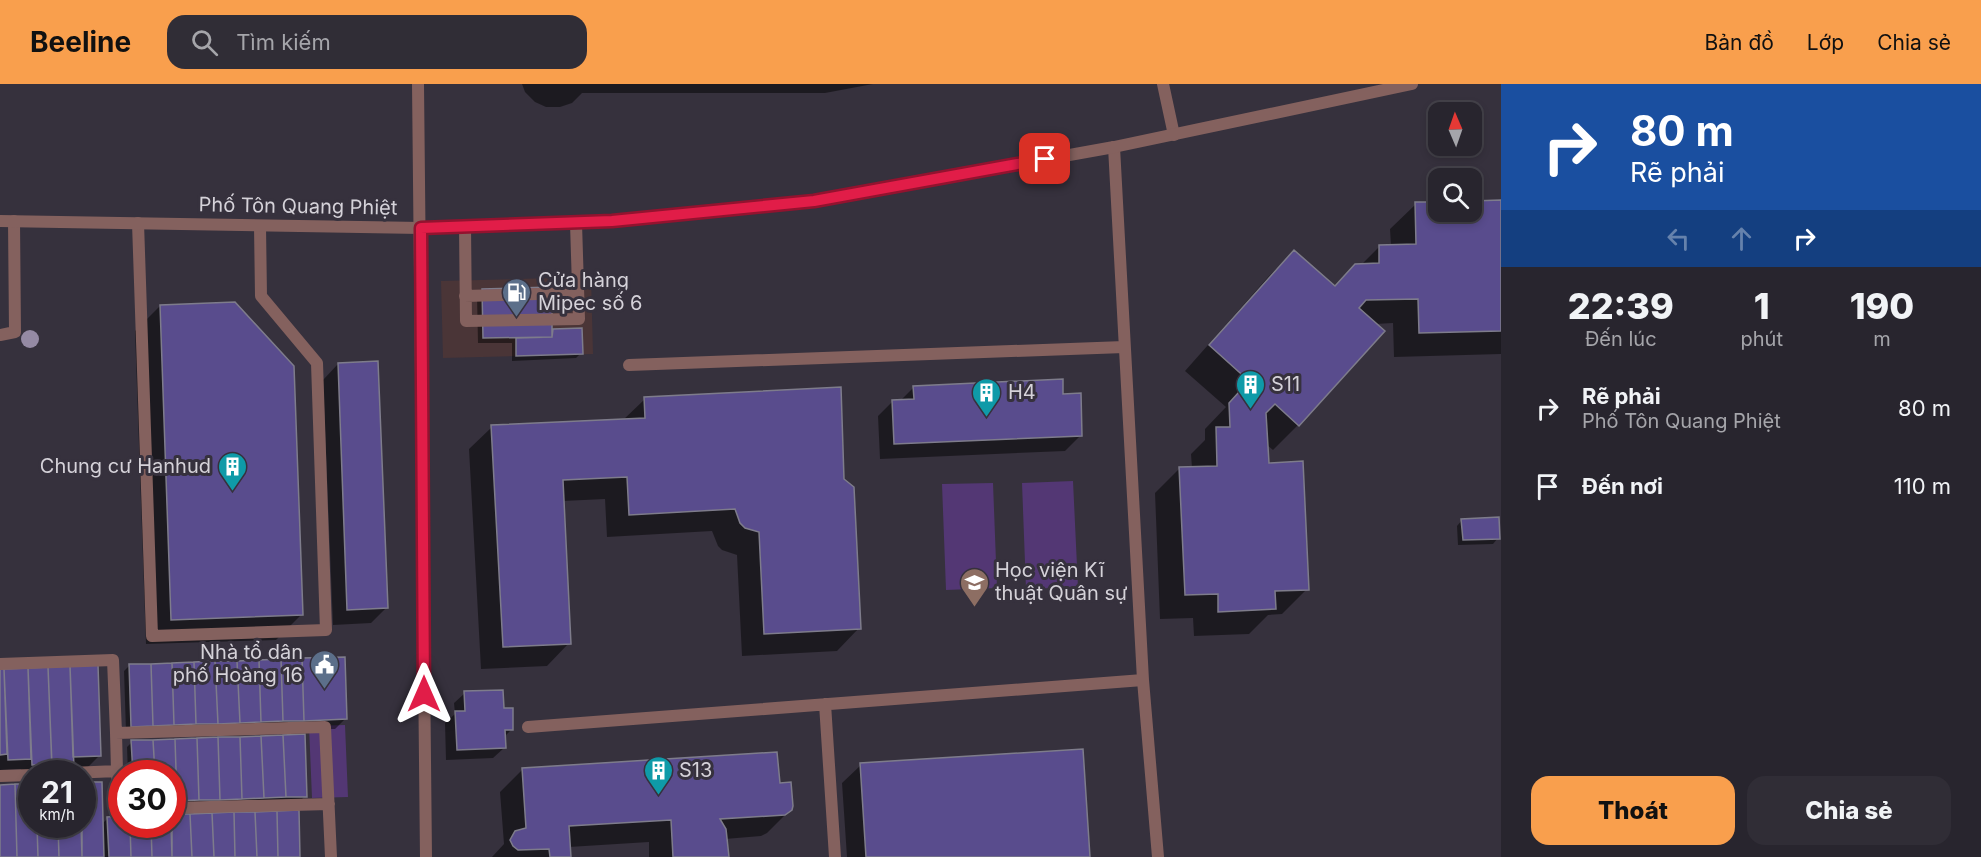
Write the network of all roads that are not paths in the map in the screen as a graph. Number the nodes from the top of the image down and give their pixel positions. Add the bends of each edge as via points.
1 (418, 84) edge
2 (1163, 84) edge
3 (1412, 84) edge
4 (1174, 135) junction
5 (1114, 147) junction
6 (0, 221) edge
7 (14, 221) junction
8 (138, 223) junction
9 (576, 223) junction
10 (260, 226) junction
11 (465, 226) junction
12 (421, 228) junction
13 (578, 293) junction
14 (465, 296) junction
15 (0, 335) edge
16 (1124, 347) junction
17 (629, 365) dead end
18 (0, 664) edge
19 (1143, 680) junction
20 (825, 704) junction
21 (528, 727) dead end
22 (116, 733) junction
23 (117, 760) edge
24 (18, 775) edge
25 (0, 776) edge
26 (328, 804) junction
27 (186, 808) edge
28 (331, 857) edge
29 (426, 857) edge
30 (835, 857) edge
31 (1158, 857) edge

1 - 12 street
2 - 4 street
3 - 4 street, Phố Tôn Quang Phiệt
4 - 5 street, Phố Tôn Quang Phiệt
5 - 9 street, Phố Tôn Quang Phiệt via 814,201
5 - 16 street
6 - 7 street, Phố Tôn Quang Phiệt
7 - 8 street, Phố Tôn Quang Phiệt
7 - 15 street via 15,332
8 - 10 street, Phố Tôn Quang Phiệt
8 - 10 street via 152,636 326,630 317,363 261,296
9 - 11 street, Phố Tôn Quang Phiệt
9 - 13 street
10 - 12 street, Phố Tôn Quang Phiệt
11 - 12 street, Phố Tôn Quang Phiệt
11 - 14 street
12 - 29 street
13 - 14 street
13 - 14 street via 579,319 466,321
16 - 17 street
16 - 19 street
18 - 22 street via 113,660
19 - 20 street
19 - 31 street
20 - 21 street
20 - 30 street
22 - 23 street
22 - 26 street via 325,727
24 - 25 street
26 - 27 street
26 - 28 street

